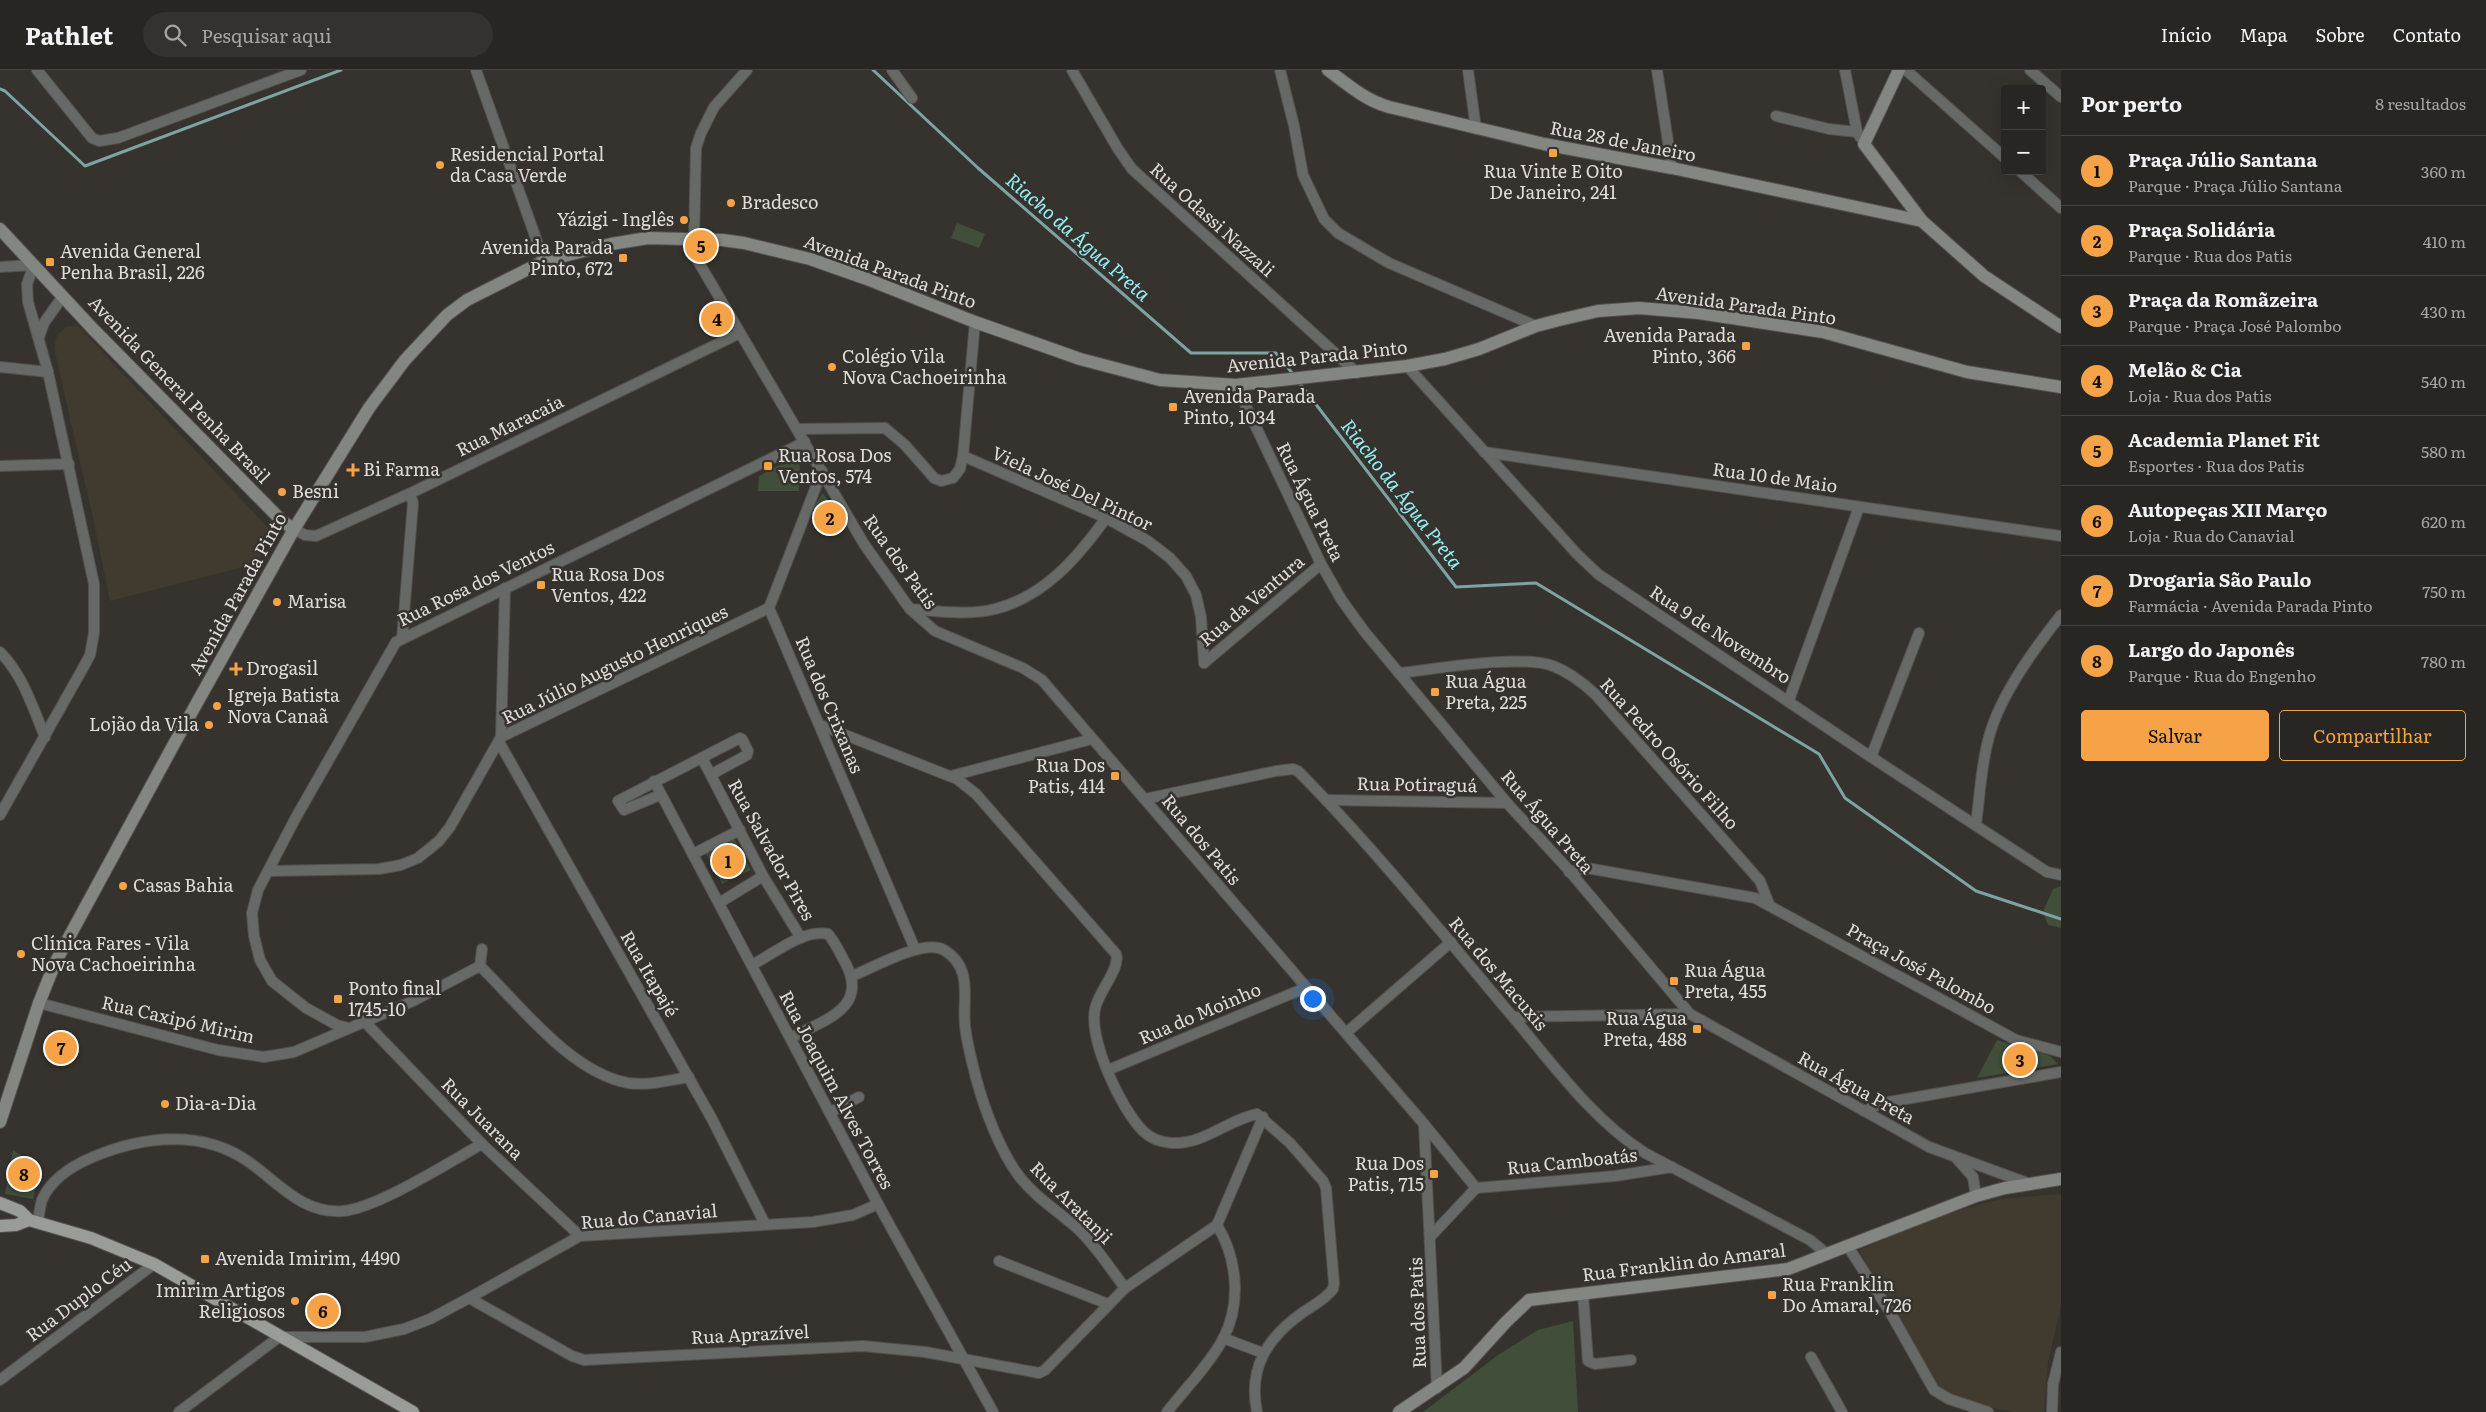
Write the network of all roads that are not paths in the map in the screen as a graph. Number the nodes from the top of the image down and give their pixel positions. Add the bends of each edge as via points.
1 (37, 70) edge
2 (301, 70) edge
3 (476, 70) edge
4 (747, 70) edge
5 (892, 70) edge
6 (1072, 70) edge
7 (1280, 70) edge
8 (1328, 70) edge
9 (1468, 70) edge
10 (1657, 70) edge
11 (1845, 70) edge
12 (1899, 70) edge
13 (1906, 70) edge
14 (2030, 70) edge
15 (912, 98) dead end
16 (2061, 98) edge
17 (1776, 116) dead end
18 (1476, 129) junction
19 (1857, 132) junction
20 (1864, 144) junction
21 (2001, 154) edge
22 (1672, 168) junction
23 (2024, 175) edge
24 (2061, 208) edge
25 (1922, 221) junction
26 (0, 229) edge
27 (694, 239) junction
28 (544, 262) junction
29 (34, 265) junction
30 (0, 267) edge
31 (63, 296) junction
32 (975, 322) junction
33 (1536, 326) junction
34 (2061, 328) edge
35 (740, 333) junction
36 (39, 337) junction
37 (1407, 366) junction
38 (0, 367) edge
39 (48, 372) junction
40 (1357, 373) junction
41 (1236, 386) junction
42 (2061, 387) edge
43 (797, 429) junction
44 (805, 442) junction
45 (1484, 452) junction
46 (963, 456) junction
47 (68, 464) junction
48 (0, 466) edge
49 (822, 471) junction
50 (410, 494) junction
51 (1859, 507) junction
52 (1106, 518) junction
53 (294, 529) junction
54 (2061, 536) edge
55 (1320, 564) junction
56 (505, 588) junction
57 (769, 608) junction
58 (910, 609) junction
59 (2061, 615) edge
60 (1919, 633) dead end
61 (402, 639) junction
62 (0, 652) edge
63 (1204, 663) joint
64 (1399, 672) junction
65 (1790, 700) junction
66 (820, 725) junction
67 (45, 737) junction
68 (1092, 739) junction
69 (500, 740) junction
70 (1872, 757) junction
71 (702, 758) junction
72 (712, 774) junction
73 (951, 776) junction
74 (654, 782) junction
75 (660, 794) junction
76 (1145, 799) junction
77 (1326, 800) junction
78 (1507, 803) junction
79 (0, 815) edge
80 (1976, 824) junction
81 (740, 830) junction
82 (693, 854) junction
83 (268, 871) junction
84 (1569, 872) junction
85 (2061, 874) edge
86 (763, 876) junction
87 (719, 903) junction
88 (1769, 904) junction
89 (801, 938) junction
90 (1451, 942) junction
91 (482, 948) dead end
92 (915, 949) junction
93 (752, 965) junction
94 (480, 966) junction
95 (852, 976) junction
96 (1305, 988) junction
97 (39, 1003) junction
98 (1690, 1014) junction
99 (1514, 1017) junction
100 (364, 1021) junction
101 (348, 1028) junction
102 (1346, 1033) junction
103 (791, 1038) junction
104 (2061, 1052) edge
105 (1108, 1070) junction
106 (2061, 1072) edge
107 (689, 1077) junction
108 (859, 1097) dead end
109 (1864, 1111) junction
110 (831, 1112) junction
111 (1263, 1117) junction
112 (0, 1122) edge
113 (1424, 1124) junction
114 (482, 1144) junction
115 (1957, 1158) junction
116 (1672, 1167) junction
117 (2061, 1179) edge
118 (2032, 1185) junction
119 (1476, 1188) junction
120 (1976, 1196) junction
121 (0, 1203) edge
122 (878, 1204) junction
123 (34, 1221) junction
124 (765, 1224) junction
125 (1217, 1225) junction
126 (0, 1226) edge
127 (580, 1236) junction
128 (1431, 1236) junction
129 (1846, 1246) junction
130 (1827, 1254) junction
131 (999, 1261) dead end
132 (154, 1264) junction
133 (1125, 1288) junction
134 (1583, 1294) junction
135 (469, 1298) junction
136 (1108, 1304) junction
137 (279, 1337) junction
138 (323, 1337) junction
139 (1223, 1338) junction
140 (2061, 1352) edge
141 (1263, 1353) junction
142 (1811, 1357) dead end
143 (317, 1358) junction
144 (966, 1360) junction
145 (1631, 1360) dead end
146 (0, 1380) edge
147 (1437, 1388) junction
148 (1966, 1409) edge
149 (405, 1410) edge
150 (179, 1412) edge
151 (993, 1412) edge
152 (1167, 1412) edge
153 (1257, 1412) edge
154 (1399, 1412) edge
155 (1842, 1412) edge
156 (1988, 1412) edge
157 (2052, 1412) edge

1 - 2 street via 92,138 99,141 118,138
3 - 28 street
4 - 27 street, Rua dos Patis via 714,107 699,141 694,162
5 - 15 street
6 - 40 street, Rua Odassi Nazzali via 1132,170
7 - 33 street via 1303,175 1324,219 1338,233 1389,263
8 - 18 main road, Rua 28 de Janeiro via 1374,103
9 - 18 street
10 - 22 street
11 - 19 street
12 - 20 main road
13 - 21 street
14 - 16 street
17 - 19 street
18 - 22 main road, Rua 28 de Janeiro
19 - 20 street
20 - 25 main road
22 - 25 main road, Rua 28 de Janeiro
23 - 24 street
25 - 34 main road via 1984,276
26 - 29 main road, Avenida General Penha Brasil
27 - 28 main road, Avenida Parada Pinto via 648,238
27 - 32 main road, Avenida Parada Pinto via 744,243 810,259
27 - 35 street, Rua dos Patis via 698,261
28 - 53 main road, Avenida Parada Pinto via 467,300 447,315 405,360 369,408
29 - 30 street
29 - 31 main road, Avenida General Penha Brasil
29 - 36 street via 28,284 28,302
31 - 36 street via 44,323
31 - 53 main road, Avenida General Penha Brasil via 282,522
32 - 41 main road, Avenida Parada Pinto via 1128,373 1160,380
32 - 46 street
33 - 37 main road, Avenida Parada Pinto via 1479,349
33 - 42 main road, Avenida Parada Pinto via 1598,311 1640,308 1698,313 1823,332 1967,372
35 - 43 street, Rua dos Patis
35 - 50 street, Rua Maracaia
36 - 39 street
37 - 40 main road, Avenida Parada Pinto
37 - 45 street, Rua 9 de Novembro
38 - 39 street
39 - 47 street
40 - 41 main road, Avenida Parada Pinto
41 - 55 street, Rua Água Preta
43 - 44 street, Rua dos Patis
43 - 46 street via 885,428 905,445 924,470 941,481 957,474
44 - 49 street, Rua dos Patis
44 - 56 street, Rua Rosa dos Ventos
45 - 51 street, Rua 10 de Maio
45 - 65 street, Rua 9 de Novembro via 1598,574
46 - 52 street, Viela José Del Pintor
47 - 48 street
47 - 67 street via 94,584 94,633 90,655
49 - 57 street
49 - 58 street, Rua dos Patis via 864,544
50 - 53 street, Rua Maracaia via 316,536
50 - 61 street via 413,503
51 - 54 street, Rua 10 de Maio
51 - 65 street
52 - 58 street via 1071,562 1036,591 1014,603 994,610
52 - 63 street, Viela José Del Pintor via 1148,541 1186,576 1196,595 1201,617
53 - 97 main road, Avenida Parada Pinto via 55,963
55 - 63 street, Rua da Ventura
55 - 64 street, Rua Água Preta via 1364,631
56 - 61 street, Rua Rosa dos Ventos
56 - 69 street
57 - 66 street, Rua dos Crixanas
57 - 69 street, Rua Júlio Augusto Henriques
58 - 68 street, Rua dos Patis via 935,631 1032,672
59 - 80 street via 2024,667 1989,736
60 - 70 street
61 - 83 street, Rua Rosa dos Ventos via 396,642
62 - 67 street via 23,684
64 - 78 street, Rua Água Preta
64 - 88 street, Rua Pedro Osório Filho via 1519,661 1545,664 1567,673 1595,694 1696,807 1760,881
65 - 70 street, Rua 9 de Novembro
66 - 73 street
66 - 92 street, Rua dos Crixanas
67 - 79 street
68 - 73 street
68 - 76 street, Rua dos Patis
69 - 83 street, Rua Júlio Augusto Henriques via 450,826 439,841 418,858 379,869
69 - 107 street, Rua Itapajé
70 - 80 street, Rua 9 de Novembro
71 - 72 street, Rua Salvador Pires
71 - 72 street via 742,739 747,755
71 - 74 street
72 - 81 street, Rua Salvador Pires
73 - 105 street via 976,794 1116,954 1116,965 1094,1011 1098,1046
74 - 75 street, Rua Joaquim Alves Torres
74 - 75 street via 619,799 623,810
75 - 82 street, Rua Joaquim Alves Torres
76 - 77 street, Rua dos Macuxis via 1292,769 1298,771
76 - 96 street, Rua dos Patis
77 - 78 street, Rua Potiraguá
77 - 90 street, Rua dos Macuxis
78 - 84 street, Rua Água Preta
80 - 85 street, Rua 9 de Novembro via 2048,872
81 - 82 street
81 - 86 street, Rua Salvador Pires
82 - 87 street, Rua Joaquim Alves Torres
83 - 101 street, Rua Rosa dos Ventos via 258,890 252,913 260,960 272,980 288,995 306,1008
84 - 88 street, Praça José Palombo via 1586,868 1755,898
84 - 98 street, Rua Água Preta
86 - 87 street
86 - 89 street, Rua Salvador Pires
87 - 93 street, Rua Joaquim Alves Torres
88 - 104 street, Praça José Palombo via 2016,1040
89 - 93 street
89 - 95 street, Rua Salvador Pires via 828,934
90 - 99 street, Rua dos Macuxis
90 - 102 street
91 - 94 street
92 - 95 street, Rua Aratanji
92 - 133 street, Rua Aratanji via 933,946 943,949 961,970 966,985 965,1025 976,1080 1018,1175 1035,1195 1094,1246
93 - 103 street, Rua Joaquim Alves Torres
94 - 100 street, Rua Caxipó Mirim via 413,1002
94 - 107 street via 559,1045 594,1070 630,1083 648,1084
95 - 103 street via 851,1000 843,1009
96 - 102 street, Rua dos Patis
96 - 105 street, Rua do Moinho
97 - 101 street, Rua Caxipó Mirim via 218,1050 264,1057 294,1052
97 - 112 main road, Avenida Parada Pinto
98 - 99 street
98 - 109 street, Rua Água Preta
99 - 116 street, Rua dos Macuxis via 1595,1113 1623,1139
100 - 101 street, Rua Caxipó Mirim
100 - 114 street, Rua Juarana
102 - 113 street, Rua dos Patis
103 - 110 street, Rua Joaquim Alves Torres
105 - 111 street via 1136,1123 1158,1140 1171,1143 1190,1141 1255,1114
106 - 109 street via 1883,1103
107 - 124 street, Rua Itapajé via 742,1174
108 - 110 street
109 - 115 street, Rua Água Preta via 1929,1147
110 - 122 street, Rua Joaquim Alves Torres
111 - 125 street
111 - 141 street via 1290,1143 1326,1188 1334,1283 1330,1294 1275,1335
113 - 119 street, Rua dos Patis
113 - 128 street, Rua dos Patis
114 - 123 street via 371,1203 343,1211 308,1206 247,1160 188,1139 161,1138 112,1149 68,1171 46,1194
114 - 127 street, Rua Juarana
115 - 118 street, Rua Água Preta
115 - 120 street, Rua Água Preta via 1973,1177
116 - 119 street, Rua Camboatás via 1614,1176
116 - 130 street, Rua dos Macuxis via 1810,1240
117 - 118 main road, Rua Franklin do Amaral
118 - 120 main road, Rua Franklin do Amaral
119 - 128 street, Rua dos Patis
120 - 129 main road, Rua Franklin do Amaral
121 - 123 main road
122 - 124 street, Rua do Canavial via 853,1216 832,1220
122 - 144 street, Rua Joaquim Alves Torres
123 - 126 main road
123 - 132 main road via 109,1244
124 - 127 street, Rua do Canavial
125 - 133 street
125 - 139 street via 1226,1240 1236,1292
127 - 135 street, Rua do Canavial
128 - 147 street, Rua dos Patis
129 - 130 main road, Rua Franklin do Amaral
129 - 148 street via 1890,1312 1934,1390
130 - 134 main road, Rua Franklin do Amaral via 1768,1273
131 - 136 street
132 - 137 main road
132 - 146 street, Rua Duplo Céu
133 - 136 street
134 - 145 street via 1588,1361 1595,1364
134 - 147 main road, Rua Franklin do Amaral via 1536,1298 1525,1303 1464,1368
135 - 138 street, Rua do Canavial via 404,1329 365,1337
135 - 144 street, Rua Aprazível via 584,1360 863,1346
136 - 144 street, Rua Aprazível via 1045,1370 1032,1373
137 - 138 street, Rua do Canavial
137 - 143 main road
137 - 150 street
138 - 143 street via 318,1344
139 - 141 street
139 - 152 street
140 - 157 street via 2053,1384
141 - 153 street via 1255,1382
142 - 155 street
143 - 149 main road
144 - 151 street, Rua Joaquim Alves Torres
147 - 154 main road, Rua Franklin do Amaral
148 - 156 street

